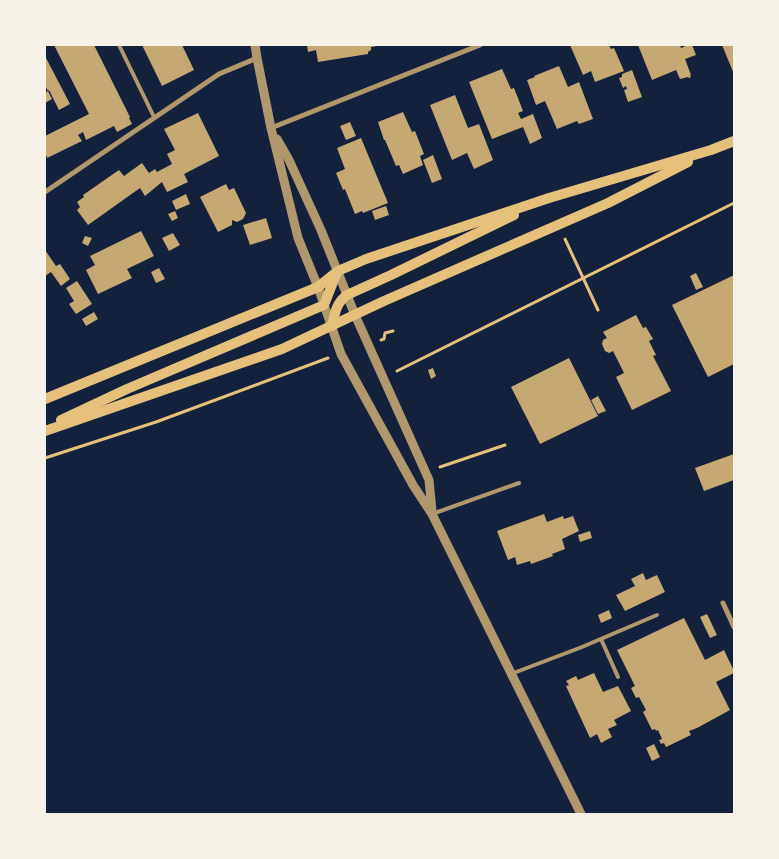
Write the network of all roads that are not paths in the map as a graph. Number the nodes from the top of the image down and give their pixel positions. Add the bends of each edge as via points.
1 (119, 45) edge
2 (256, 45) edge
3 (480, 45) edge
4 (257, 58) junction
5 (154, 117) junction
6 (271, 128) junction
7 (734, 141) edge
8 (711, 150) junction
9 (45, 192) edge
10 (549, 198) junction
11 (338, 271) junction
12 (318, 287) junction
13 (347, 295) junction
14 (324, 305) junction
15 (355, 315) junction
16 (332, 326) junction
17 (45, 399) edge
18 (45, 427) edge
19 (45, 431) edge
20 (519, 483) dead end
21 (432, 514) junction
22 (723, 603) dead end
23 (657, 615) dead end
24 (734, 626) edge
25 (601, 639) junction
26 (511, 674) junction
27 (618, 677) dead end
28 (581, 814) edge

1 - 5 lane
2 - 4 street
3 - 6 street
4 - 5 street via 219,74
4 - 6 street
5 - 9 street
6 - 11 street
6 - 12 street via 298,238
7 - 8 main road
8 - 10 main road
8 - 15 main road via 608,203
10 - 11 main road via 391,250
10 - 13 main road
11 - 12 main road
11 - 13 street
11 - 14 main road
12 - 14 street
12 - 17 main road
13 - 15 street
13 - 16 main road via 338,304
14 - 16 street
14 - 18 main road
15 - 16 main road
15 - 21 street via 429,480
16 - 19 main road via 282,349
16 - 21 street via 341,354
20 - 21 lane
21 - 26 street
22 - 24 street
23 - 25 lane
25 - 26 lane
25 - 27 lane
26 - 28 street

